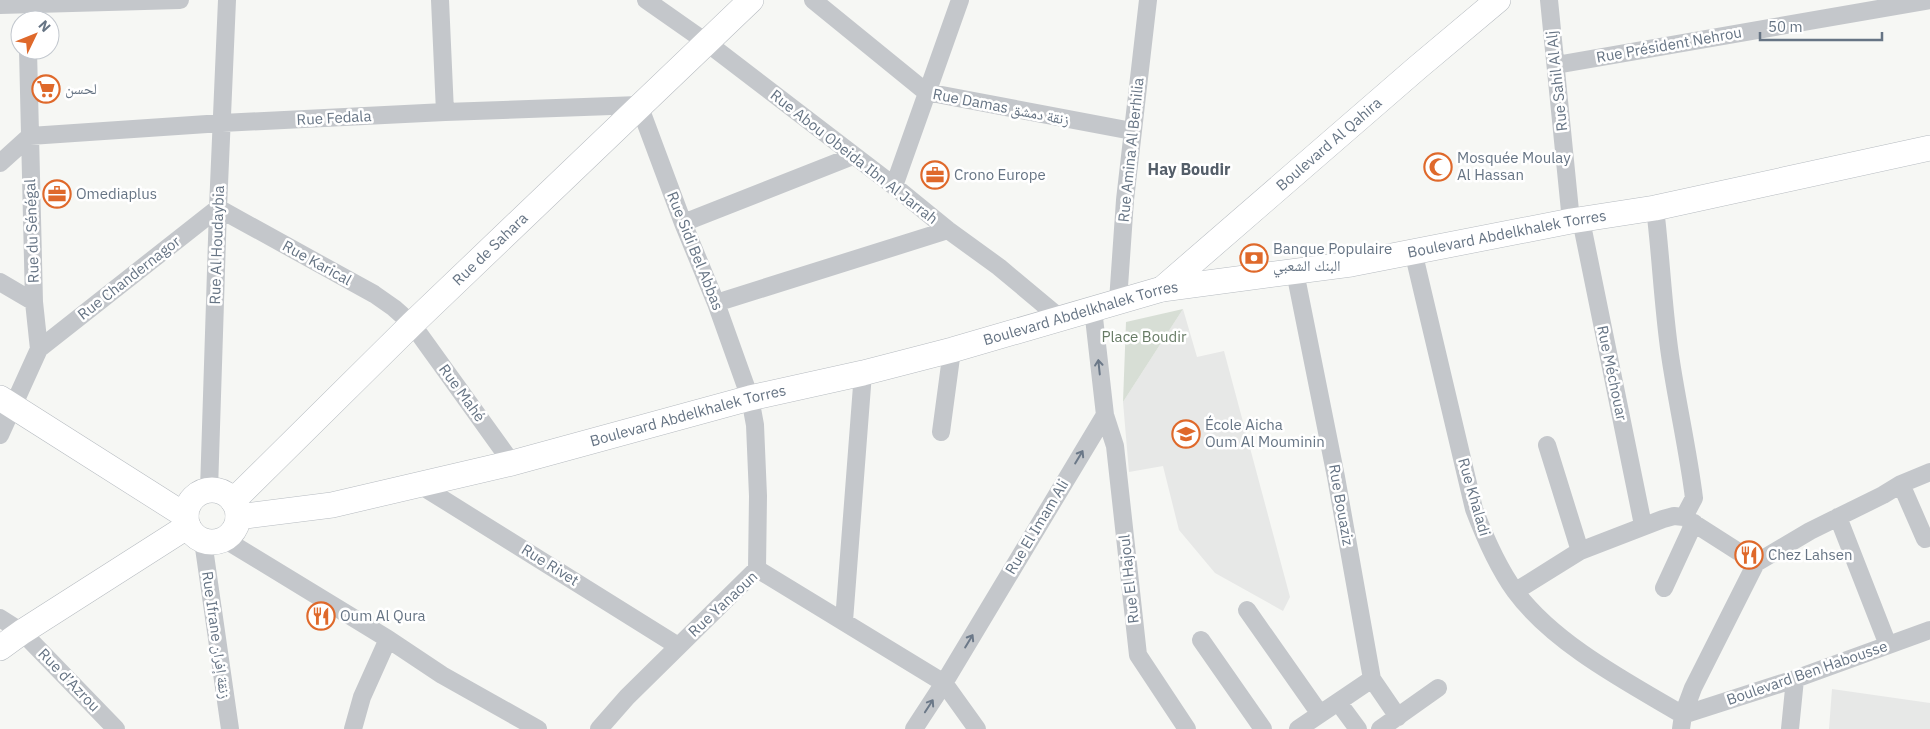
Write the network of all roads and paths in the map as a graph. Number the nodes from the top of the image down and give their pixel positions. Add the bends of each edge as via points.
1 (180, 0) edge
2 (227, 0) edge
3 (440, 0) edge
4 (646, 0) edge
5 (751, 0) edge
6 (813, 0) edge
7 (960, 0) edge
8 (1150, 0) edge
9 (1498, 0) edge
10 (1550, 0) edge
11 (1930, 0) edge
12 (0, 5) edge
13 (27, 8) edge
14 (706, 42) junction
15 (28, 60) edge
16 (1556, 65) junction
17 (926, 92) junction
18 (639, 105) junction
19 (444, 112) junction
20 (222, 123) junction
21 (1132, 131) junction
22 (30, 136) junction
23 (1930, 148) edge
24 (853, 156) junction
25 (0, 163) edge
26 (894, 186) junction
27 (218, 208) junction
28 (1655, 208) junction
29 (1576, 221) junction
30 (683, 223) junction
31 (948, 230) junction
32 (1413, 251) junction
33 (1296, 272) junction
34 (0, 282) edge
35 (1162, 289) junction
36 (1118, 301) junction
37 (34, 302) junction
38 (716, 303) junction
39 (1093, 309) junction
40 (1060, 318) junction
41 (412, 324) junction
42 (39, 348) junction
43 (952, 350) junction
44 (863, 373) junction
45 (750, 398) junction
46 (6, 402) edge
47 (1104, 415) junction
48 (942, 432) dead end
49 (0, 435) edge
50 (1547, 445) dead end
51 (512, 463) junction
52 (1930, 472) edge
53 (420, 484) junction
54 (1901, 484) junction
55 (209, 490) junction
56 (236, 509) junction
57 (1838, 517) junction
58 (1689, 520) junction
59 (1643, 525) junction
60 (200, 530) junction
61 (1925, 539) dead end
62 (1580, 551) junction
63 (1756, 563) junction
64 (757, 569) junction
65 (1664, 588) dead end
66 (1516, 591) junction
67 (1247, 610) dead end
68 (0, 618) edge
69 (844, 621) junction
70 (1930, 630) edge
71 (22, 632) junction
72 (388, 639) junction
73 (1201, 640) dead end
74 (1888, 644) junction
75 (678, 646) junction
76 (0, 648) edge
77 (1372, 678) junction
78 (1795, 679) junction
79 (944, 683) junction
80 (1438, 688) dead end
81 (1338, 702) junction
82 (1320, 714) junction
83 (1398, 717) junction
84 (1682, 722) edge
85 (116, 729) edge
86 (230, 729) edge
87 (353, 729) edge
88 (538, 729) edge
89 (599, 729) edge
90 (914, 729) edge
91 (977, 729) edge
92 (1187, 729) edge
93 (1262, 729) edge
94 (1298, 729) edge
95 (1358, 729) edge
96 (1380, 729) edge
97 (1790, 729) edge

1 - 13 street
2 - 20 street, Rue Al Houdaybia
3 - 19 street
4 - 14 street, Rue Abou Obeida Ibn Al Jarrah
5 - 14 main road, Rue de Sahara
6 - 17 street, Rue Damas زنقة دمشق
7 - 17 street
8 - 21 street, Rue Amina Al Berhilia
9 - 35 main road, Boulevard Al Qahira
10 - 16 street, Rue Sahil Al Alj
11 - 16 street, Rue Président Nehrou
12 - 13 street
14 - 18 main road, Rue de Sahara
14 - 24 street, Rue Abou Obeida Ibn Al Jarrah
15 - 22 street, Rue du Sénégal
16 - 29 street, Rue Sahil Al Alj
17 - 21 street, Rue Damas زنقة دمشق
17 - 26 street
18 - 19 street, Rue Fedala
18 - 30 street, Rue Sidi Bel Abbas
18 - 41 main road, Rue de Sahara
19 - 20 street, Rue Fedala
20 - 22 street, Rue Fedala
20 - 27 street, Rue Al Houdaybia
21 - 36 street, Rue Amina Al Berhilia
22 - 25 street
22 - 37 street, Rue du Sénégal
23 - 28 main road, Boulevard Abdelkhalek Torres
24 - 26 street, Rue Abou Obeida Ibn Al Jarrah
24 - 30 street
26 - 31 street, Rue Abou Obeida Ibn Al Jarrah
27 - 41 street, Rue Karical via 374,294
27 - 42 street, Rue Chandernagor
27 - 55 street, Rue Al Houdaybia
28 - 29 main road, Boulevard Abdelkhalek Torres
28 - 58 street via 1670,355 1694,498
29 - 32 main road, Boulevard Abdelkhalek Torres
29 - 59 street, Rue Méchouar
30 - 38 street, Rue Sidi Bel Abbas
31 - 38 street
31 - 40 street, Rue Abou Obeida Ibn Al Jarrah
32 - 33 main road, Boulevard Abdelkhalek Torres
32 - 66 street, Rue Khaladi via 1474,509 1495,558
33 - 35 main road, Boulevard Abdelkhalek Torres
33 - 77 street, Rue Bouaziz
34 - 37 street
35 - 36 main road, Boulevard Abdelkhalek Torres
36 - 39 main road, Boulevard Abdelkhalek Torres
37 - 42 street, Rue du Sénégal
38 - 45 street, Rue Sidi Bel Abbas
39 - 40 main road, Boulevard Abdelkhalek Torres
47 -> 39 street
40 - 43 main road, Boulevard Abdelkhalek Torres
41 - 51 street, Rue Mahé
41 - 56 main road, Rue de Sahara
42 - 46 street
43 - 44 main road, Boulevard Abdelkhalek Torres
43 - 48 street
44 - 45 main road, Boulevard Abdelkhalek Torres
44 - 69 street
45 - 51 main road, Boulevard Abdelkhalek Torres
45 - 64 street, Rue Sidi Bel Abbas via 755,425 758,496
46 - 49 street
46 - 60 main road
79 -> 47 street, Rue El Imam Ali
47 - 92 street, Rue El Hajoul via 1115,446 1138,655
50 - 62 street
51 - 53 main road, Boulevard Abdelkhalek Torres
52 - 54 street
53 - 56 main road, Boulevard Abdelkhalek Torres via 332,505
53 - 75 street, Rue Rivet
54 - 57 street
54 - 61 street
55 - 56 main road via 226,494
55 - 60 main road via 196,496 187,508
56 - 60 main road via 234,530
57 - 63 street
57 - 74 street
58 - 59 street via 1674,516
58 - 63 street
58 - 65 street
59 - 62 street
60 - 71 main road
60 - 72 street
60 - 86 street, Rue Ifrane زنقة إفران
62 - 66 street
63 - 84 street via 1693,688
64 - 69 street, Rue Yanaoun
64 - 75 street, Rue Yanaoun
66 - 84 street, Rue Khaladi via 1534,612 1580,652
67 - 82 street
68 - 71 street, Rue d’Azrou
69 - 79 street, Rue Yanaoun
70 - 74 street, Boulevard Ben Habousse
71 - 76 main road
71 - 85 street, Rue d’Azrou
72 - 87 street via 364,691
72 - 88 street via 442,675
73 - 93 street
74 - 78 street, Boulevard Ben Habousse
75 - 89 street, Rue Yanaoun
77 - 81 street
77 - 83 street
78 - 84 street, Boulevard Ben Habousse
78 - 97 street
90 -> 79 street, Rue El Imam Ali
79 - 91 street
80 - 83 street
81 - 82 street
81 - 95 street
82 - 94 street
83 - 96 street

